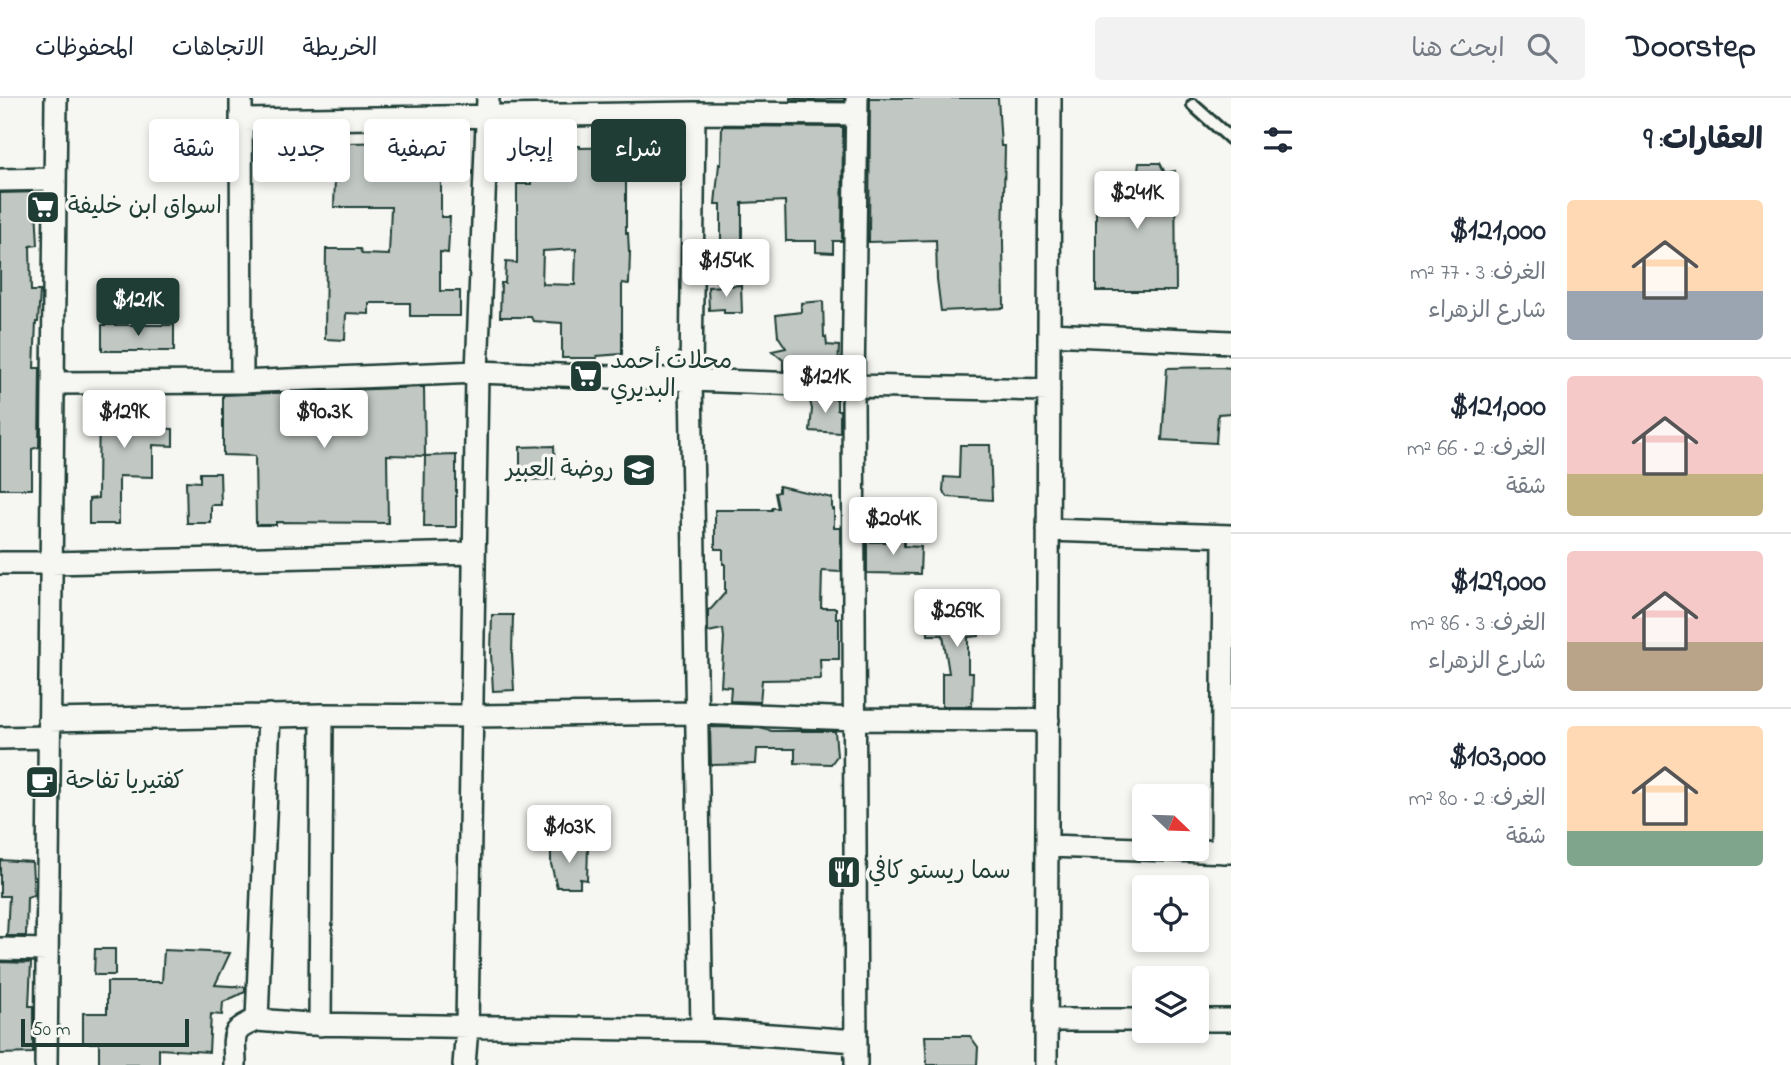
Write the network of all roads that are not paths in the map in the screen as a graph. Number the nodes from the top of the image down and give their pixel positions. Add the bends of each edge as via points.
1 (56, 98) edge
2 (241, 98) edge
3 (1050, 98) edge
4 (1193, 105) dead end
5 (857, 106) edge
6 (489, 107) edge
7 (694, 113) junction
8 (242, 120) junction
9 (1231, 139) edge
10 (55, 179) junction
11 (0, 180) edge
12 (1049, 334) junction
13 (1231, 342) edge
14 (477, 372) junction
15 (691, 379) junction
16 (242, 382) junction
17 (53, 383) junction
18 (853, 386) junction
19 (1049, 390) junction
20 (1048, 530) junction
21 (1228, 536) edge
22 (473, 553) junction
23 (0, 563) edge
24 (51, 563) junction
25 (698, 713) junction
26 (269, 715) junction
27 (322, 715) junction
28 (471, 716) junction
29 (856, 719) junction
30 (1048, 720) junction
31 (49, 729) junction
32 (0, 738) edge
33 (1047, 846) junction
34 (1226, 852) edge
35 (0, 949) edge
36 (47, 950) junction
37 (257, 1020) junction
38 (1046, 1020) junction
39 (1132, 1020) edge
40 (1209, 1020) edge
41 (1231, 1020) edge
42 (320, 1024) junction
43 (467, 1027) junction
44 (702, 1030) junction
45 (856, 1041) junction
46 (46, 1065) edge
47 (235, 1065) edge
48 (464, 1065) edge
49 (856, 1065) edge
50 (1046, 1065) edge

1 - 10 street
2 - 8 street
3 - 12 street
4 - 9 lane
5 - 7 street
5 - 18 street
6 - 7 street
6 - 8 street
6 - 14 street
7 - 15 street
8 - 16 street
10 - 11 street
10 - 17 street
12 - 13 street
12 - 19 street
14 - 15 street
14 - 16 street
14 - 22 street
15 - 18 street
15 - 25 street
16 - 17 street
17 - 24 street
18 - 19 street
18 - 29 street
19 - 20 street
20 - 21 street
20 - 30 street
21 - 34 street
22 - 24 street
22 - 28 street
23 - 24 street
24 - 31 street
25 - 28 street
25 - 29 street
25 - 44 street
26 - 27 street
26 - 31 street
26 - 37 street
27 - 28 street
27 - 42 street
28 - 43 street
29 - 30 street
29 - 45 street
30 - 33 street
31 - 32 street
31 - 36 street
33 - 34 street
33 - 38 street
35 - 36 street
36 - 46 street
37 - 42 street
37 - 47 street via 241,1025 234,1035
38 - 39 street
38 - 50 street
40 - 41 street
42 - 43 street
43 - 44 street
43 - 48 street
44 - 45 street
45 - 49 street

